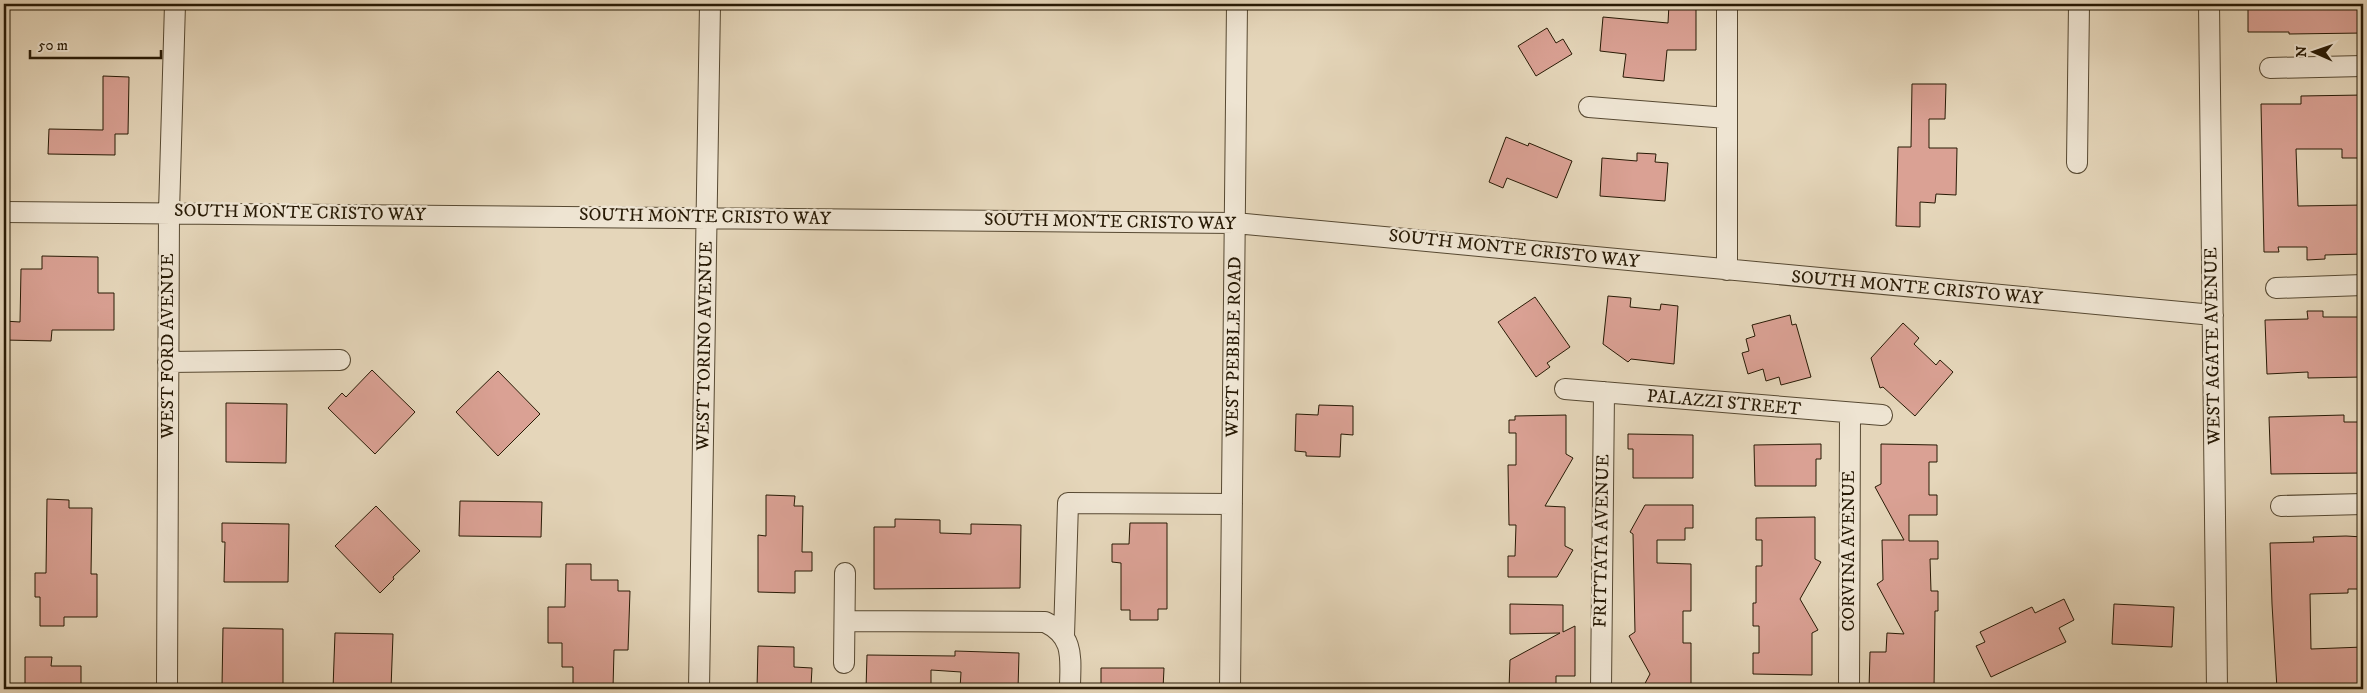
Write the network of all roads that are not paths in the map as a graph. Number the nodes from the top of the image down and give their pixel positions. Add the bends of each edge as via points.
1 (174, 4) edge
2 (710, 4) edge
3 (1238, 4) edge
4 (1727, 4) edge
5 (2079, 4) edge
6 (2208, 4) edge
7 (2363, 66) edge
8 (2270, 68) dead end
9 (1589, 107) dead end
10 (1727, 118) junction
11 (2078, 163) dead end
12 (4, 212) edge
13 (169, 212) junction
14 (707, 217) junction
15 (1235, 223) junction
16 (1727, 270) junction
17 (2363, 285) edge
18 (2276, 288) dead end
19 (2213, 314) junction
20 (340, 360) dead end
21 (168, 362) junction
22 (1565, 389) dead end
23 (1604, 392) junction
24 (1850, 413) junction
25 (1882, 415) dead end
26 (1232, 504) junction
27 (2363, 504) edge
28 (2281, 506) dead end
29 (846, 573) dead end
30 (845, 621) junction
31 (1064, 636) junction
32 (844, 663) dead end
33 (167, 689) edge
34 (699, 689) edge
35 (1070, 689) edge
36 (1230, 689) edge
37 (1601, 689) edge
38 (1849, 689) edge
39 (2217, 689) edge

1 - 13 street, WEST FORD AVENUE
2 - 14 street, WEST TORINO AVENUE
3 - 15 street, WEST PEBBLE ROAD
4 - 10 street
5 - 11 street
6 - 19 street, WEST AGATE AVENUE
7 - 8 street
9 - 10 street
10 - 16 street
12 - 13 street, SOUTH MONTE CRISTO WAY
13 - 14 street, SOUTH MONTE CRISTO WAY
13 - 21 street, WEST FORD AVENUE
14 - 15 street, SOUTH MONTE CRISTO WAY
14 - 34 street, WEST TORINO AVENUE
15 - 16 street, SOUTH MONTE CRISTO WAY
15 - 26 street, WEST PEBBLE ROAD
16 - 19 street, SOUTH MONTE CRISTO WAY
17 - 18 street
19 - 39 street, WEST AGATE AVENUE
20 - 21 street
21 - 33 street, WEST FORD AVENUE
22 - 23 street, PALAZZI STREET
23 - 24 street, PALAZZI STREET
23 - 37 street, FRITTATA AVENUE
24 - 25 street, PALAZZI STREET
24 - 38 street, CORVINA AVENUE
26 - 31 street via 1068,503
26 - 36 street, WEST PEBBLE ROAD
27 - 28 street
29 - 30 street
30 - 31 street via 1045,622
30 - 32 street
31 - 35 street via 1069,647

